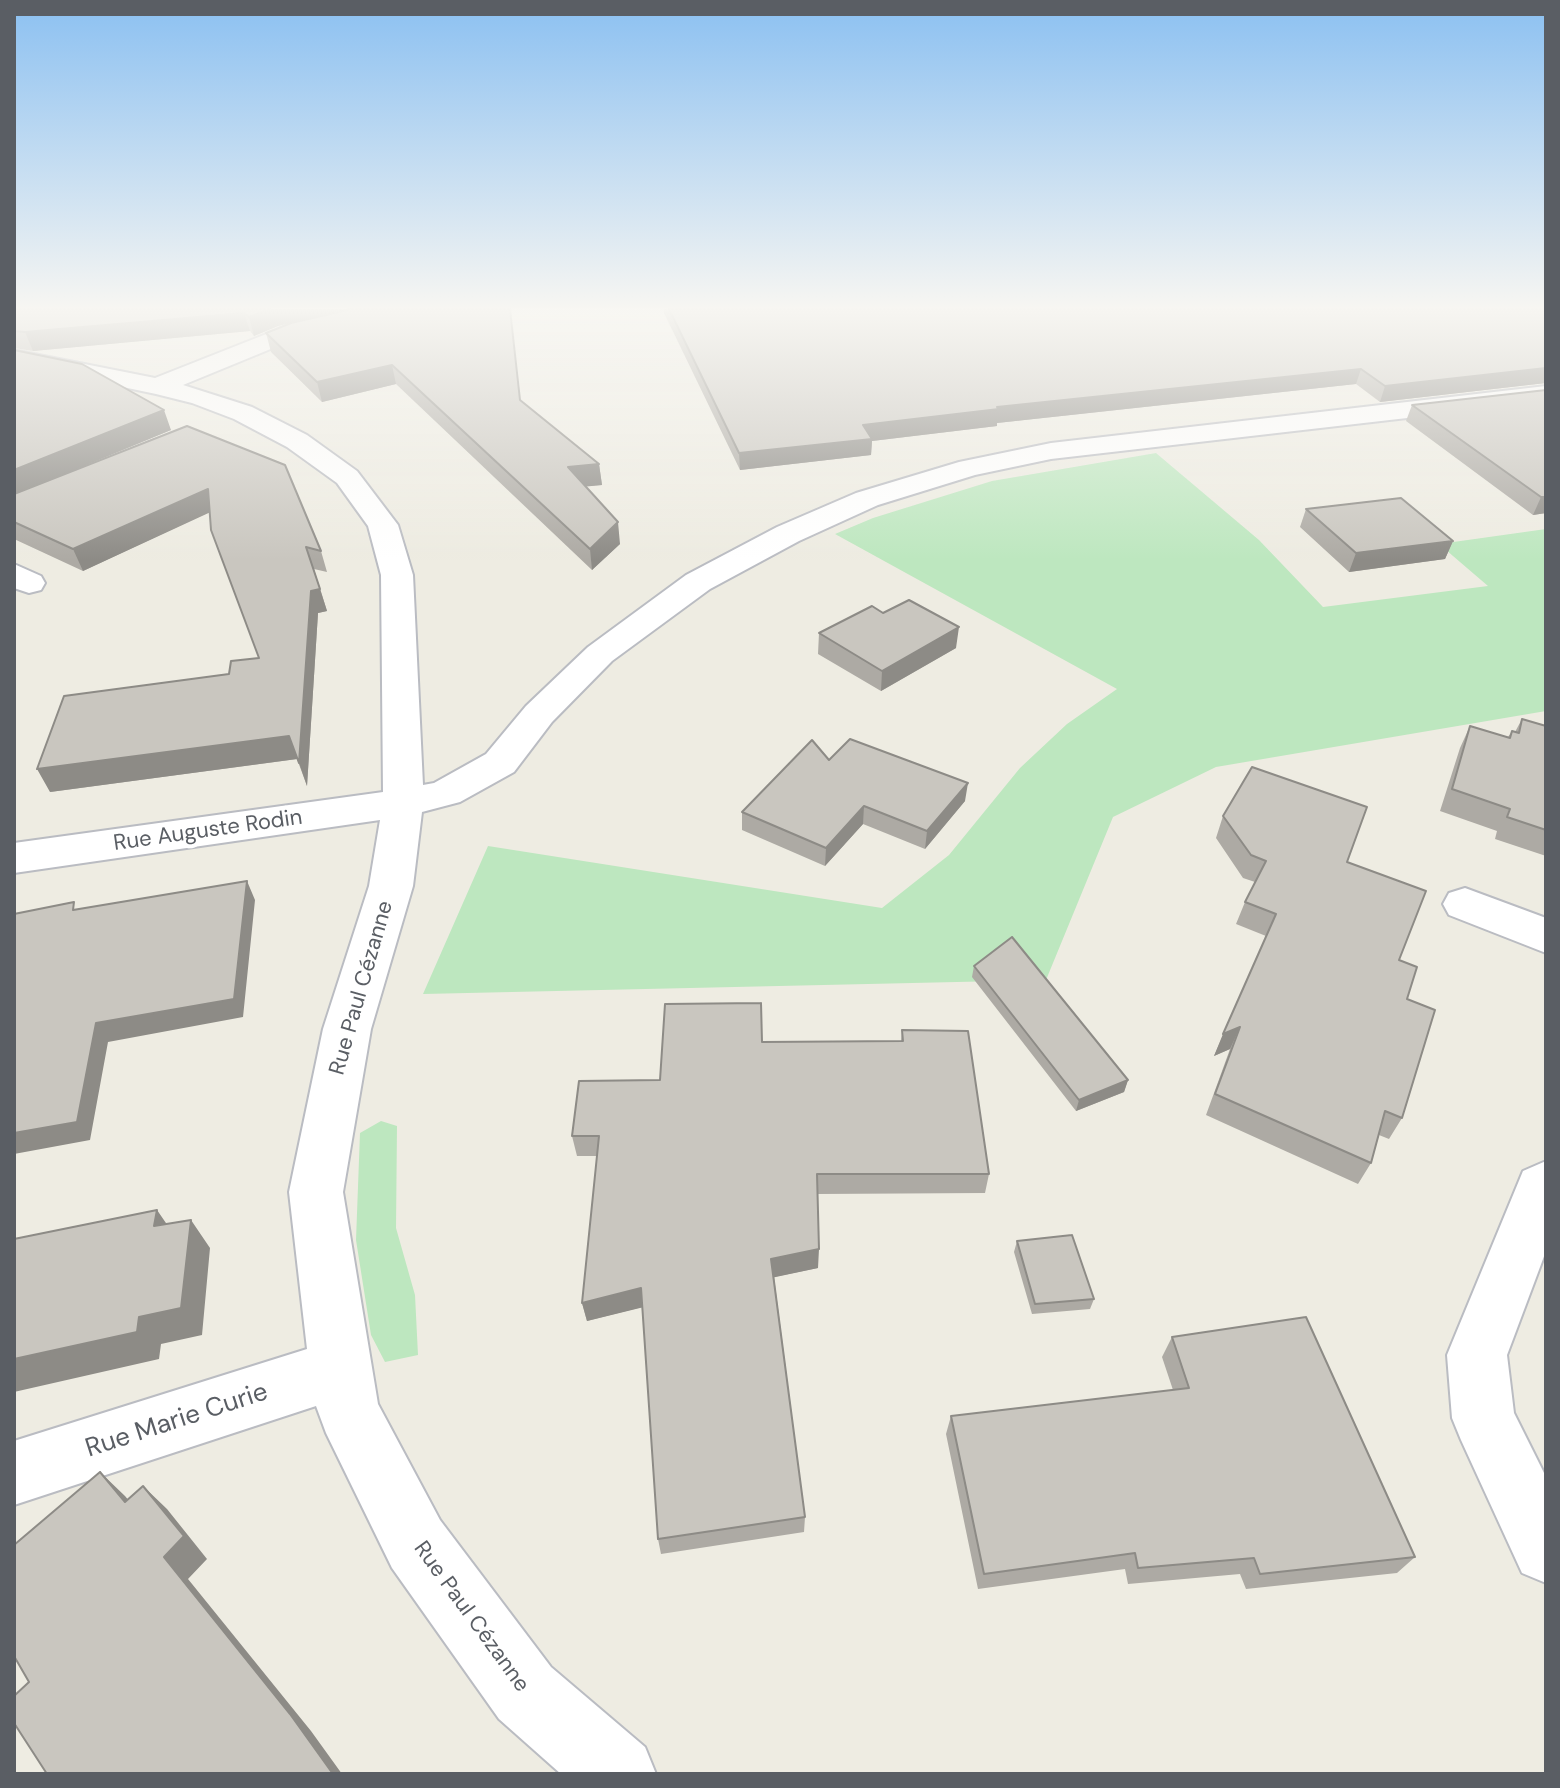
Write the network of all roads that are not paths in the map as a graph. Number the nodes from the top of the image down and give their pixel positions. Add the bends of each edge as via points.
1 (183, 392) edge
2 (1546, 394) edge
3 (403, 803) junction
4 (14, 858) edge
5 (1465, 904) dead end
6 (1546, 936) edge
7 (1546, 1185) edge
8 (341, 1368) junction
9 (14, 1473) edge
10 (1546, 1549) edge
11 (618, 1774) edge

1 - 3 street, Rue Paul Cézanne via 201,397 227,420 297,441 347,477 383,525 397,575
2 - 3 street, Rue Auguste Rodin via 1051,451 969,468 867,499 698,582 600,654 539,714 500,763 446,793
3 - 4 street, Rue Auguste Rodin
3 - 8 street, Rue Paul Cézanne via 391,886 347,1029 316,1192
5 - 6 street
7 - 10 street via 1477,1355 1483,1418
8 - 9 street, Rue Marie Curie
8 - 11 street, Rue Paul Cézanne via 348,1411 416,1544 525,1693

